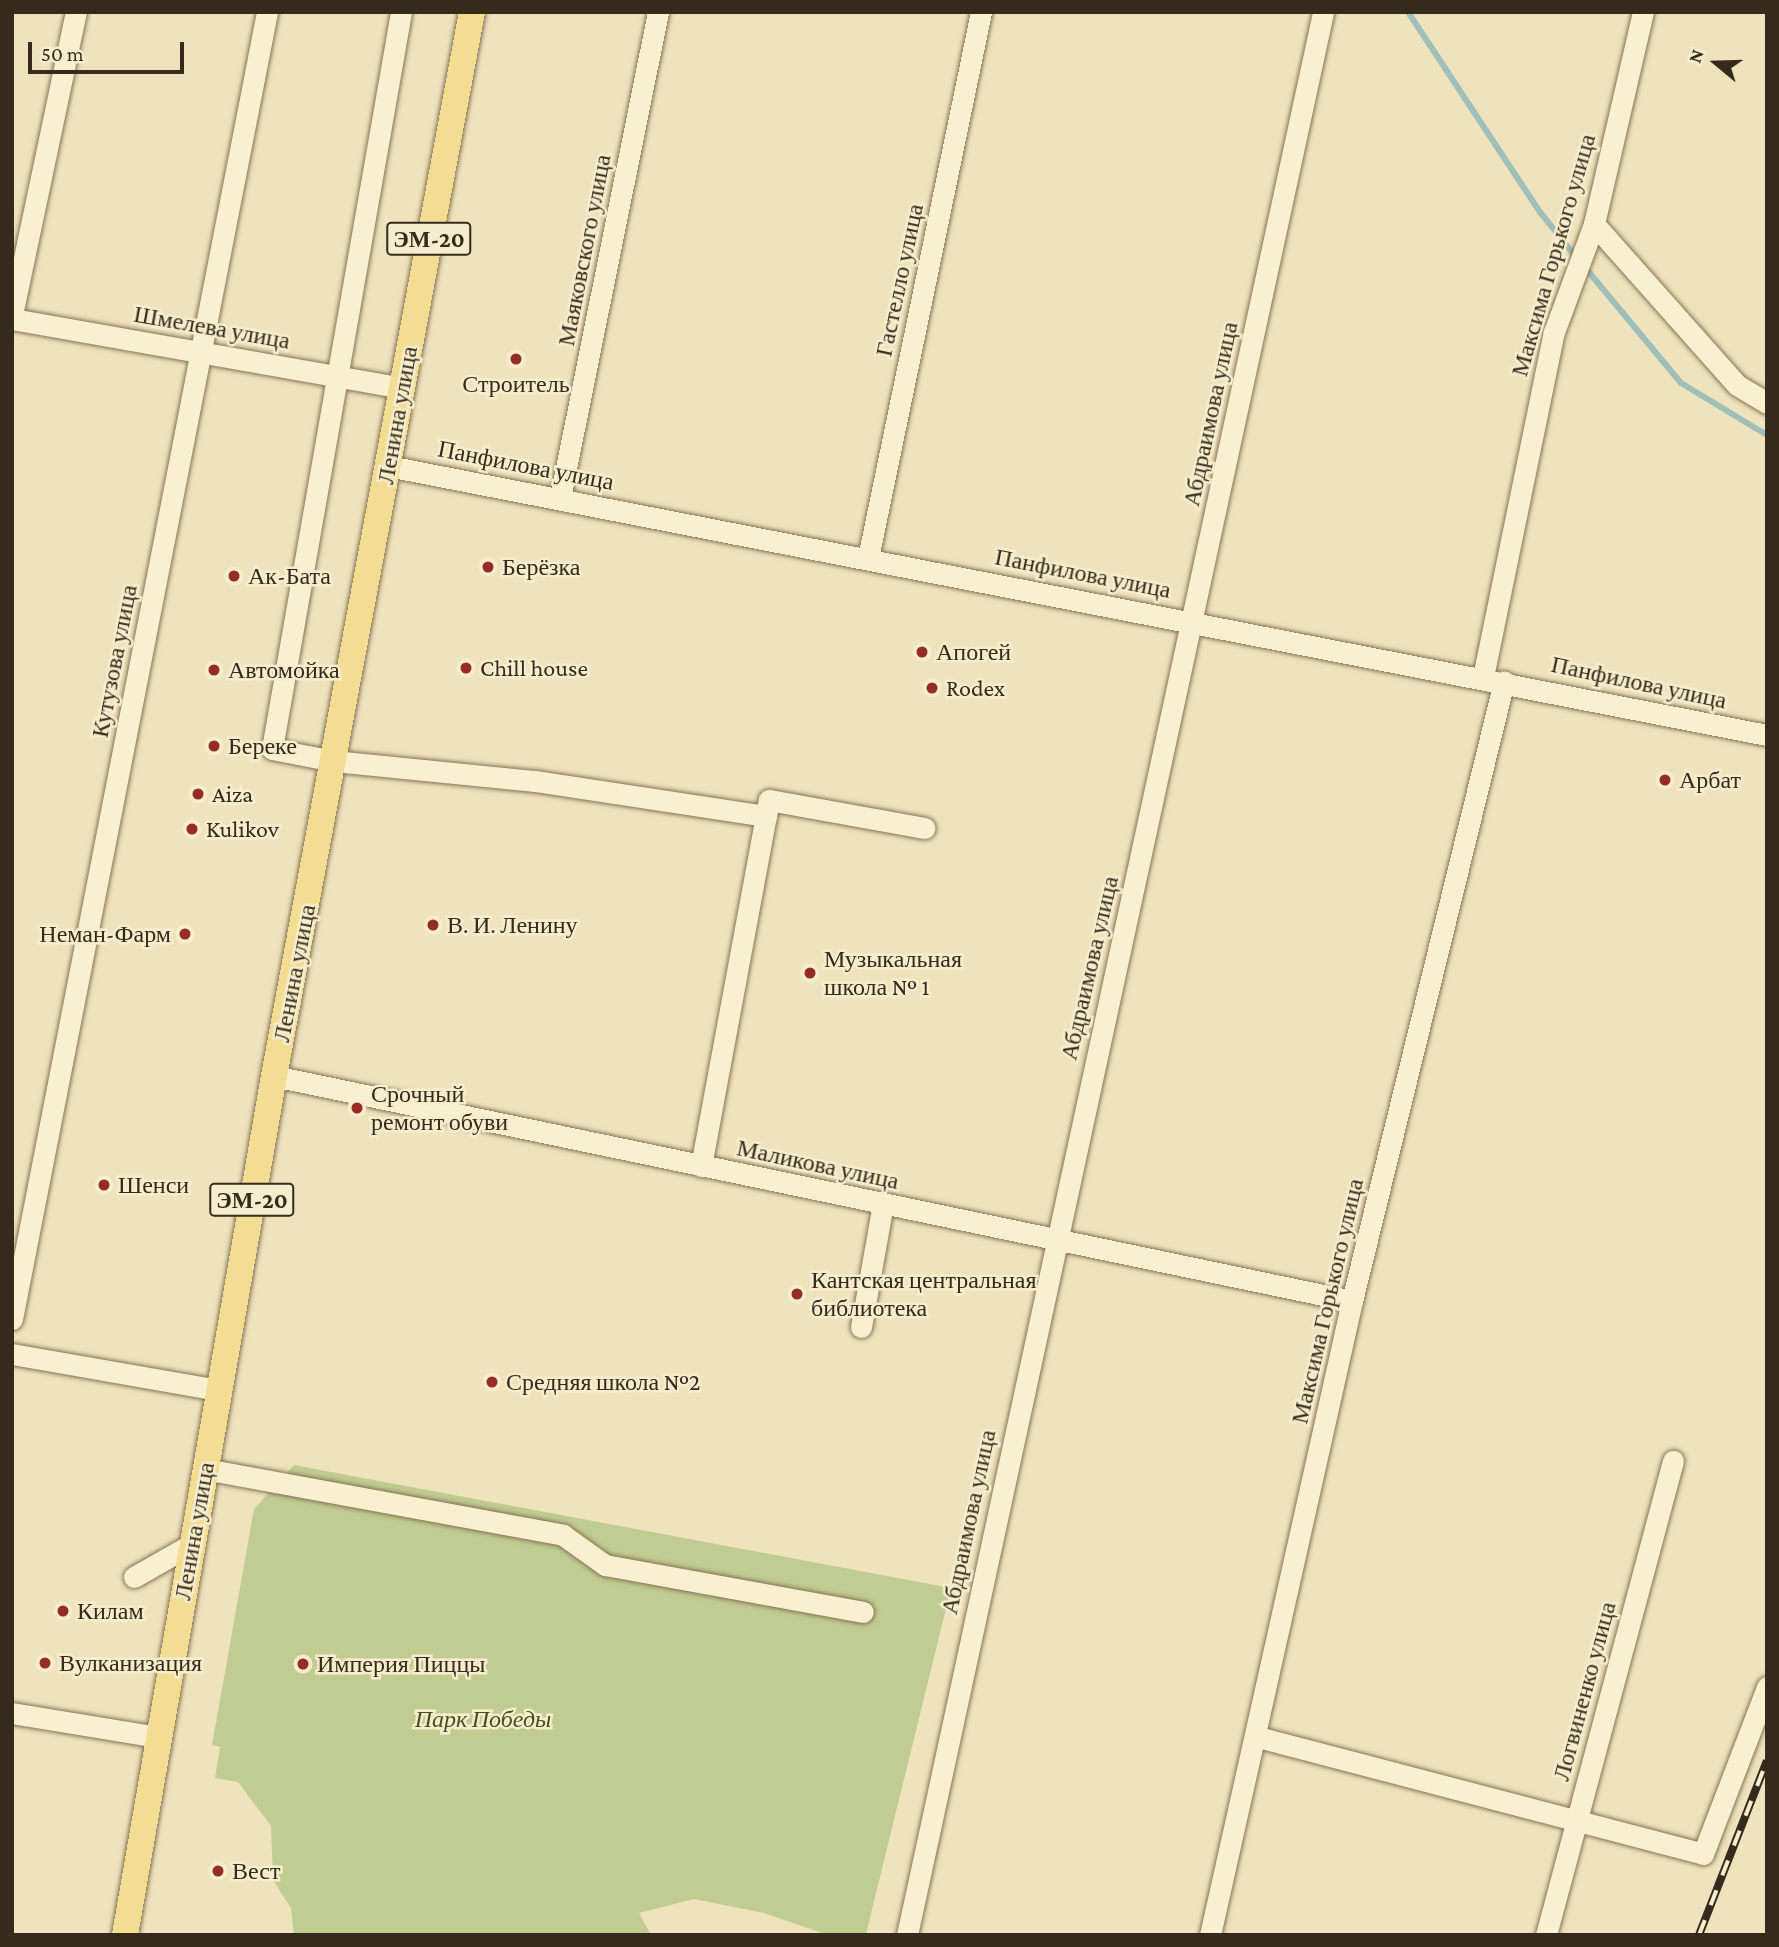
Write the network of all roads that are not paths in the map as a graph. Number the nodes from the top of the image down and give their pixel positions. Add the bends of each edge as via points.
1 (76, 12) edge
2 (267, 12) edge
3 (401, 12) edge
4 (472, 12) edge
5 (658, 12) edge
6 (981, 12) edge
7 (1323, 12) edge
8 (1643, 12) edge
9 (1594, 224) junction
10 (12, 317) edge
11 (201, 352) junction
12 (337, 376) junction
13 (402, 388) junction
14 (1767, 403) edge
15 (388, 466) junction
16 (560, 498) junction
17 (869, 558) junction
18 (1192, 621) junction
19 (1493, 679) junction
20 (1767, 735) edge
21 (334, 761) junction
22 (766, 817) junction
23 (924, 828) dead end
24 (274, 1076) junction
25 (702, 1166) junction
26 (883, 1204) junction
27 (1055, 1241) junction
28 (1352, 1301) junction
29 (12, 1319) edge
30 (861, 1327) dead end
31 (12, 1354) edge
32 (219, 1390) junction
33 (1673, 1461) dead end
34 (205, 1469) junction
35 (192, 1544) junction
36 (134, 1577) dead end
37 (863, 1612) dead end
38 (1767, 1687) edge
39 (12, 1713) edge
40 (159, 1737) junction
41 (1258, 1737) junction
42 (1576, 1820) junction
43 (125, 1935) edge
44 (907, 1935) edge
45 (1210, 1935) edge
46 (1546, 1935) edge

1 - 10 street
2 - 11 street, Кутузова улица
3 - 12 street
4 - 13 main road, Ленина улица / ЭМ-20
5 - 16 street, Маяковского улица
6 - 17 street, Гастелло улица
7 - 18 street, Абдраимова улица
8 - 9 street, Максима Горького улица
9 - 14 street via 1737,385
9 - 19 street, Максима Горького улица via 1554,332
10 - 11 street, Шмелева улица
11 - 12 street, Шмелева улица
11 - 29 street, Кутузова улица
12 - 13 street, Шмелева улица
12 - 21 street via 272,749
13 - 15 main road, Ленина улица / ЭМ-20
15 - 16 street, Панфилова улица
15 - 21 main road, Ленина улица / ЭМ-20
16 - 17 street, Панфилова улица
17 - 18 street, Панфилова улица
18 - 19 street, Панфилова улица
18 - 27 street, Абдраимова улица
19 - 20 street, Панфилова улица
19 - 28 street, Максима Горького улица
21 - 22 street via 535,781
21 - 24 main road, Ленина улица / ЭМ-20
22 - 23 street via 769,800
22 - 25 street
24 - 25 street, Маликова улица
24 - 32 main road, Ленина улица / ЭМ-20
25 - 26 street, Маликова улица
26 - 27 street, Маликова улица
26 - 30 street
27 - 28 street, Маликова улица
27 - 44 street, Абдраимова улица
28 - 41 street, Максима Горького улица
31 - 32 street
32 - 34 main road, Ленина улица / ЭМ-20
33 - 42 street, Логвиненко улица
34 - 35 main road, Ленина улица / ЭМ-20
34 - 37 street via 563,1535 605,1565
35 - 36 street
35 - 40 main road, Ленина улица / ЭМ-20
38 - 42 street via 1703,1854
39 - 40 street
40 - 43 main road, Ленина улица / ЭМ-20
41 - 42 street
41 - 45 street, Максима Горького улица
42 - 46 street, Логвиненко улица

